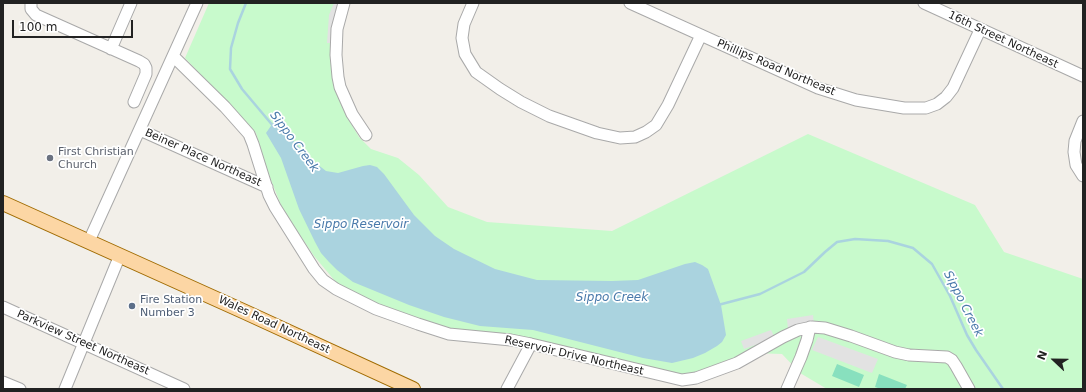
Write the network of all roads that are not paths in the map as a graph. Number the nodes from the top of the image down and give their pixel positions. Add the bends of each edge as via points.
1 (131, 3) edge
2 (197, 3) edge
3 (344, 3) edge
4 (473, 3) edge
5 (630, 3) edge
6 (924, 3) edge
7 (31, 6) edge
8 (980, 30) junction
9 (701, 35) junction
10 (111, 49) junction
11 (173, 56) junction
12 (1083, 76) edge
13 (134, 102) dead end
14 (1083, 121) edge
15 (140, 130) junction
16 (366, 135) dead end
17 (1079, 159) edge
18 (1083, 176) edge
19 (267, 187) junction
20 (3, 203) edge
21 (89, 241) junction
22 (120, 255) junction
23 (3, 307) edge
24 (810, 327) junction
25 (84, 344) junction
26 (532, 344) junction
27 (3, 382) edge
28 (686, 385) edge
29 (20, 389) edge
30 (65, 389) edge
31 (184, 389) edge
32 (413, 389) edge
33 (507, 389) edge
34 (786, 389) edge
35 (969, 389) edge

1 - 10 street
2 - 11 street
3 - 16 street via 337,30 338,77 350,110
4 - 9 street via 464,24 462,38 465,54 476,72 521,102 549,116 620,138 635,136 656,125
5 - 9 street, Phillips Road Northeast
6 - 8 street, 16th Street Northeast
7 - 10 street via 38,16
8 - 9 street, Phillips Road Northeast via 950,93 937,104 915,109 874,104 824,90
8 - 12 street, 16th Street Northeast
10 - 13 street via 139,61 146,67 146,75
11 - 15 street
11 - 19 street, Reservoir Drive Northeast via 245,129 253,144
14 - 17 street via 1074,146 1074,152
15 - 19 street, Beiner Place Northeast
15 - 21 street
17 - 18 street via 1076,165
19 - 26 street, Reservoir Drive Northeast via 275,207 314,269 336,289 382,311 449,334
20 - 21 main road, Wales Road Northeast
21 - 22 main road, Wales Road Northeast
22 - 25 street
22 - 32 main road, Wales Road Northeast
23 - 25 street, Parkview Street Northeast
24 - 28 street, Reservoir Drive Northeast via 783,337 737,363
24 - 34 street via 801,357
24 - 35 street via 834,330 908,355 947,357 952,360
25 - 30 street
25 - 31 street, Parkview Street Northeast
26 - 28 street, Reservoir Drive Northeast via 667,377
26 - 33 street
27 - 29 street

